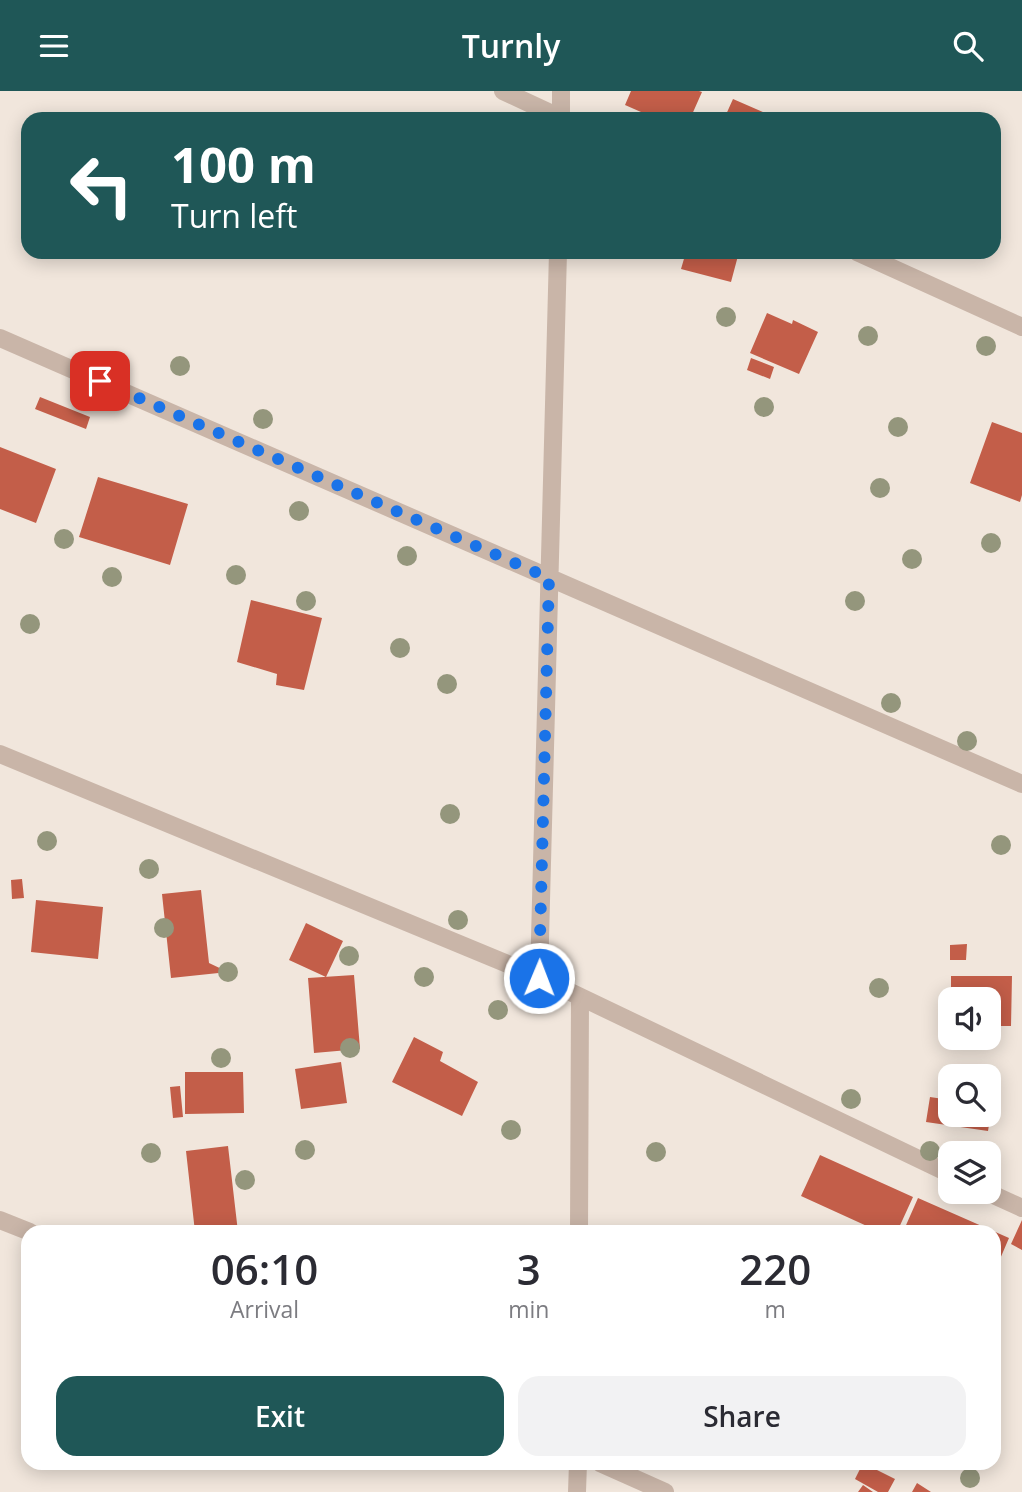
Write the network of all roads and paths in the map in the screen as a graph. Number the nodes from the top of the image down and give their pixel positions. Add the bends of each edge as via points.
1 (503, 91) edge
2 (561, 91) edge
3 (547, 112) edge
4 (562, 112) edge
5 (558, 259) edge
6 (872, 259) edge
7 (1022, 327) edge
8 (0, 338) edge
9 (549, 578) junction
10 (0, 754) edge
11 (1022, 784) edge
12 (539, 978) junction
13 (580, 997) junction
14 (938, 1168) edge
15 (1001, 1198) edge
16 (1022, 1208) edge
17 (0, 1220) edge
18 (579, 1225) edge
19 (21, 1228) edge
20 (578, 1470) edge
21 (615, 1470) edge
22 (577, 1492) edge
23 (664, 1492) edge

1 - 3 street
2 - 4 street
5 - 9 street
6 - 7 street
8 - 9 street
9 - 11 street
9 - 12 street
10 - 12 street
12 - 13 street
13 - 14 street
13 - 18 street
15 - 16 street
17 - 19 street
20 - 22 street
21 - 23 street

